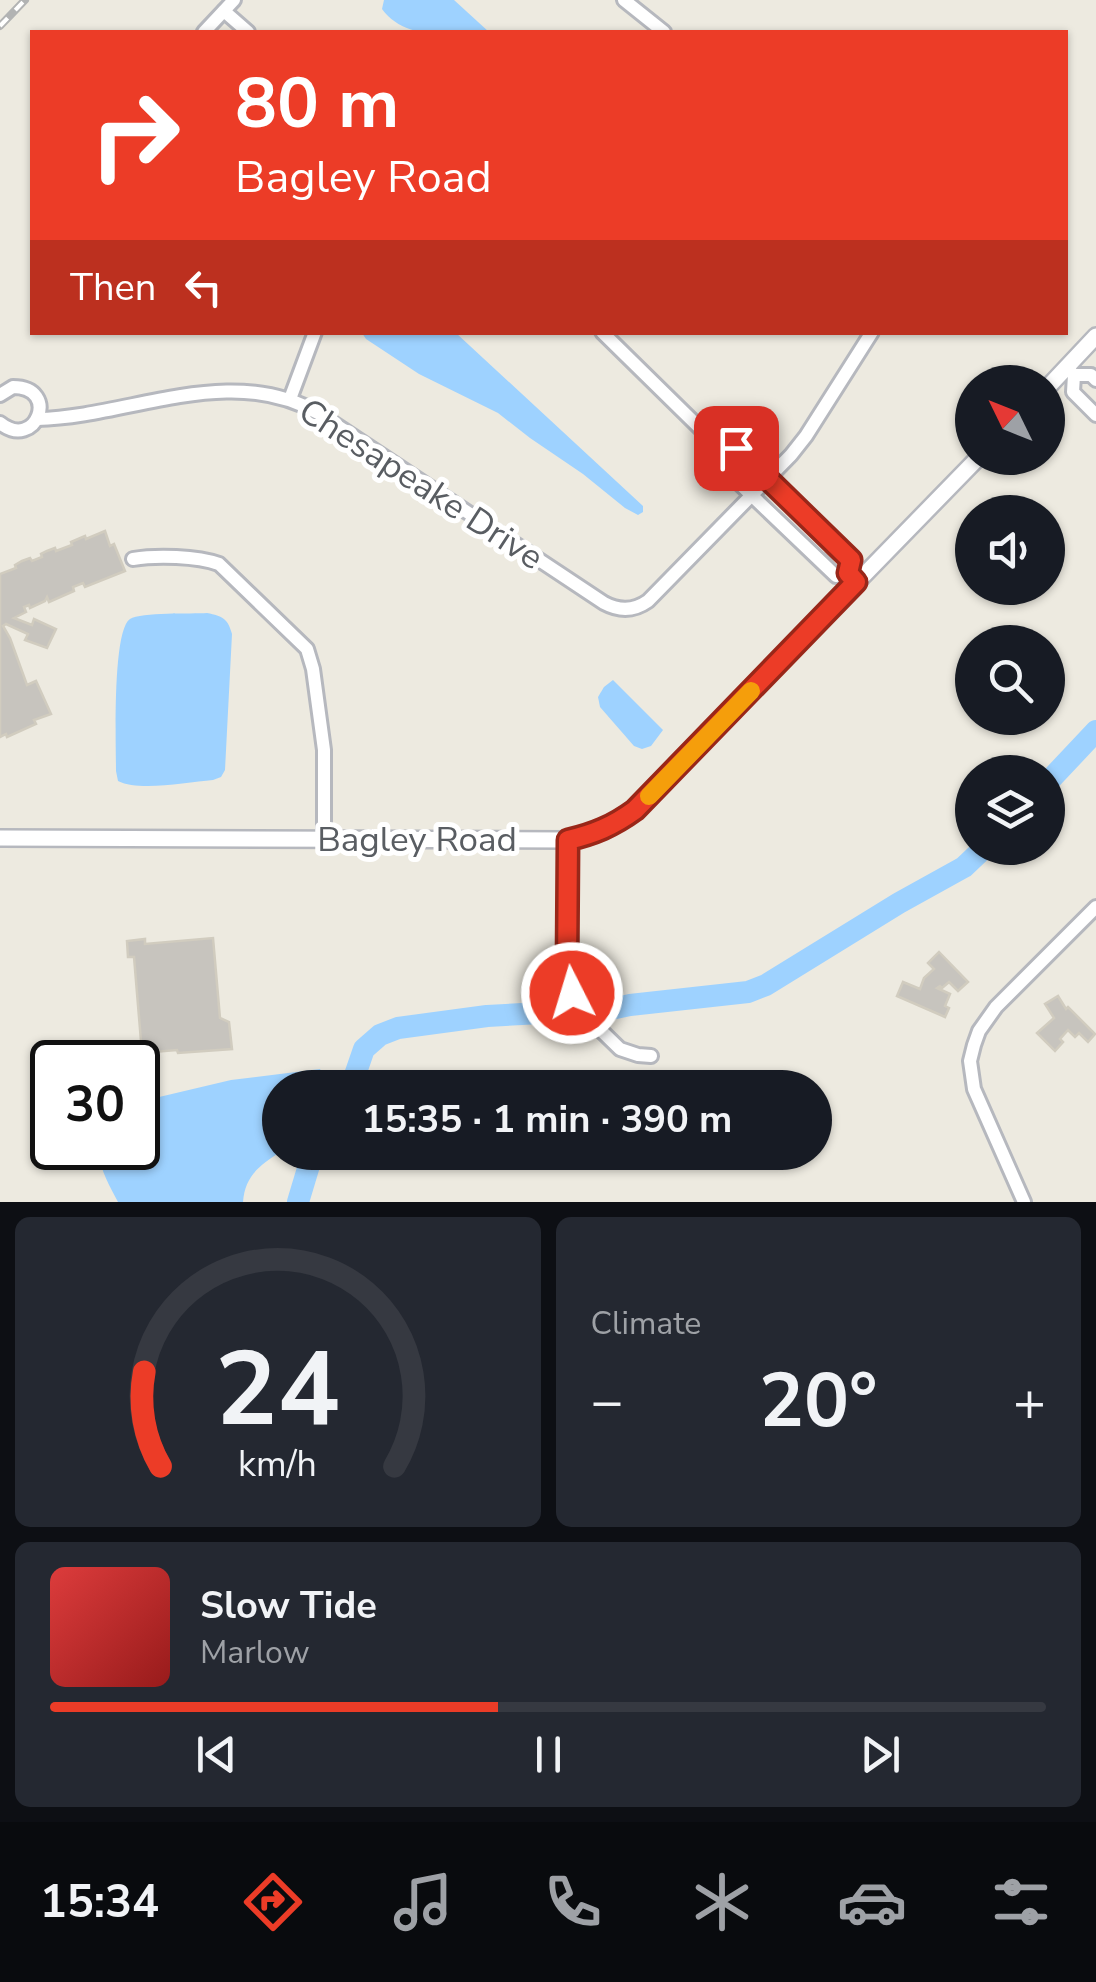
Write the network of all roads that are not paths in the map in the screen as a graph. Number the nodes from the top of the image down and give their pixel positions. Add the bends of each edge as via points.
1 (624, 0) edge
2 (229, 5) edge
3 (206, 30) edge
4 (247, 30) edge
5 (662, 30) edge
6 (314, 335) edge
7 (605, 335) edge
8 (870, 335) edge
9 (1096, 336) edge
10 (1070, 371) junction
11 (1065, 375) edge
12 (1096, 380) edge
13 (0, 395) edge
14 (290, 399) junction
15 (1096, 415) edge
16 (37, 419) junction
17 (0, 422) edge
18 (711, 439) junction
19 (960, 475) edge
20 (767, 478) junction
21 (751, 495) junction
22 (133, 559) dead end
23 (852, 577) junction
24 (0, 838) edge
25 (324, 839) junction
26 (568, 840) junction
27 (1096, 907) edge
28 (651, 1056) dead end
29 (1024, 1202) edge

1 - 5 street
2 - 3 street
2 - 4 street
6 - 14 street
7 - 18 street
8 - 20 street, Chesapeake Drive via 799,446
9 - 10 street
10 - 11 street
10 - 12 street
10 - 15 street via 1073,392
13 - 16 street via 13,386 27,388 38,398
14 - 16 street, Chesapeake Drive via 224,390
14 - 21 street, Chesapeake Drive via 617,608 648,601
16 - 17 street, Chesapeake Drive via 19,431
18 - 20 street via 736,448
18 - 21 street via 716,460
19 - 23 street, Bagley Road
20 - 21 street, Chesapeake Drive
20 - 23 street via 851,560
21 - 23 street via 836,576
22 - 25 street via 219,564 307,650 326,763
23 - 26 street, Bagley Road via 635,810 608,828
24 - 25 street, Bagley Road
25 - 26 street, Bagley Road
26 - 28 street via 572,993 620,1049
27 - 29 street via 996,1007 974,1045 974,1089

